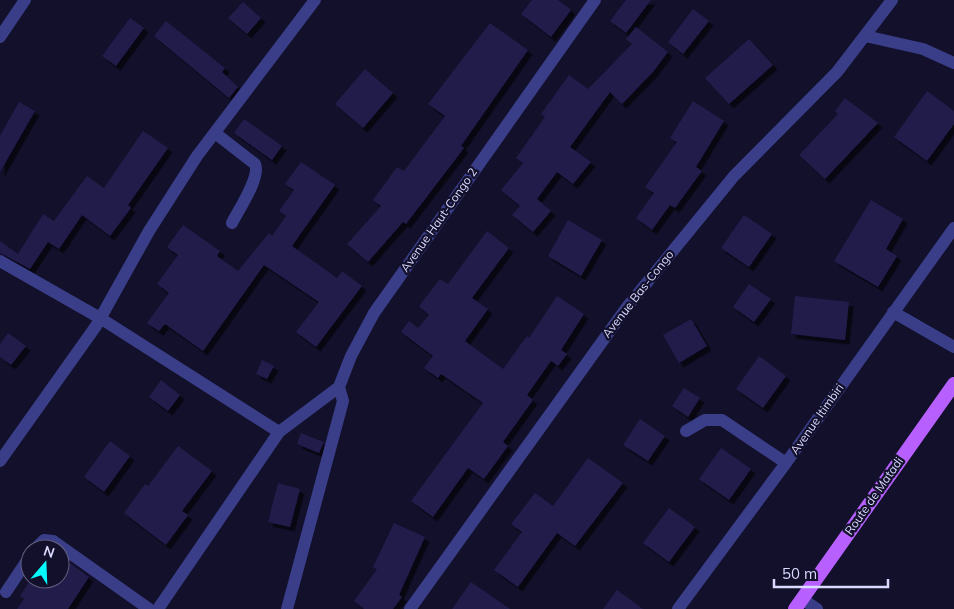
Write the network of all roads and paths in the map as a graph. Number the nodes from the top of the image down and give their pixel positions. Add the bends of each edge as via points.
1 (25, 0) edge
2 (315, 0) edge
3 (595, 0) edge
4 (892, 0) edge
5 (865, 36) junction
6 (0, 37) edge
7 (954, 64) edge
8 (215, 133) junction
9 (232, 222) dead end
10 (954, 228) edge
11 (0, 261) edge
12 (893, 312) junction
13 (100, 318) junction
14 (954, 348) edge
15 (954, 384) edge
16 (339, 387) junction
17 (686, 431) dead end
18 (279, 432) junction
19 (0, 461) edge
20 (786, 463) junction
21 (70, 553) edge
22 (20, 571) edge
23 (6, 592) dead end
24 (798, 604) edge
25 (149, 609) edge
26 (158, 609) edge
27 (287, 609) edge
28 (410, 609) edge
29 (678, 609) edge
30 (817, 609) edge

1 - 6 street
2 - 8 street
3 - 16 street, Avenue Haut-Congo 2 via 374,313
4 - 5 street, Avenue Bas-Congo
5 - 7 street via 923,49
5 - 28 street, Avenue Bas-Congo via 837,72 734,176 626,307
8 - 9 street via 257,169
8 - 13 street via 149,231
10 - 12 street, Avenue Itimbiri
11 - 13 street
12 - 14 street
12 - 20 street, Avenue Itimbiri
13 - 18 street
13 - 19 street
15 - 24 main road, Route de Matadi
16 - 18 street
16 - 27 street via 343,402
17 - 20 street via 704,420 722,420
18 - 26 street
20 - 29 street, Avenue Itimbiri
21 - 25 street
22 - 23 street
24 - 30 street

